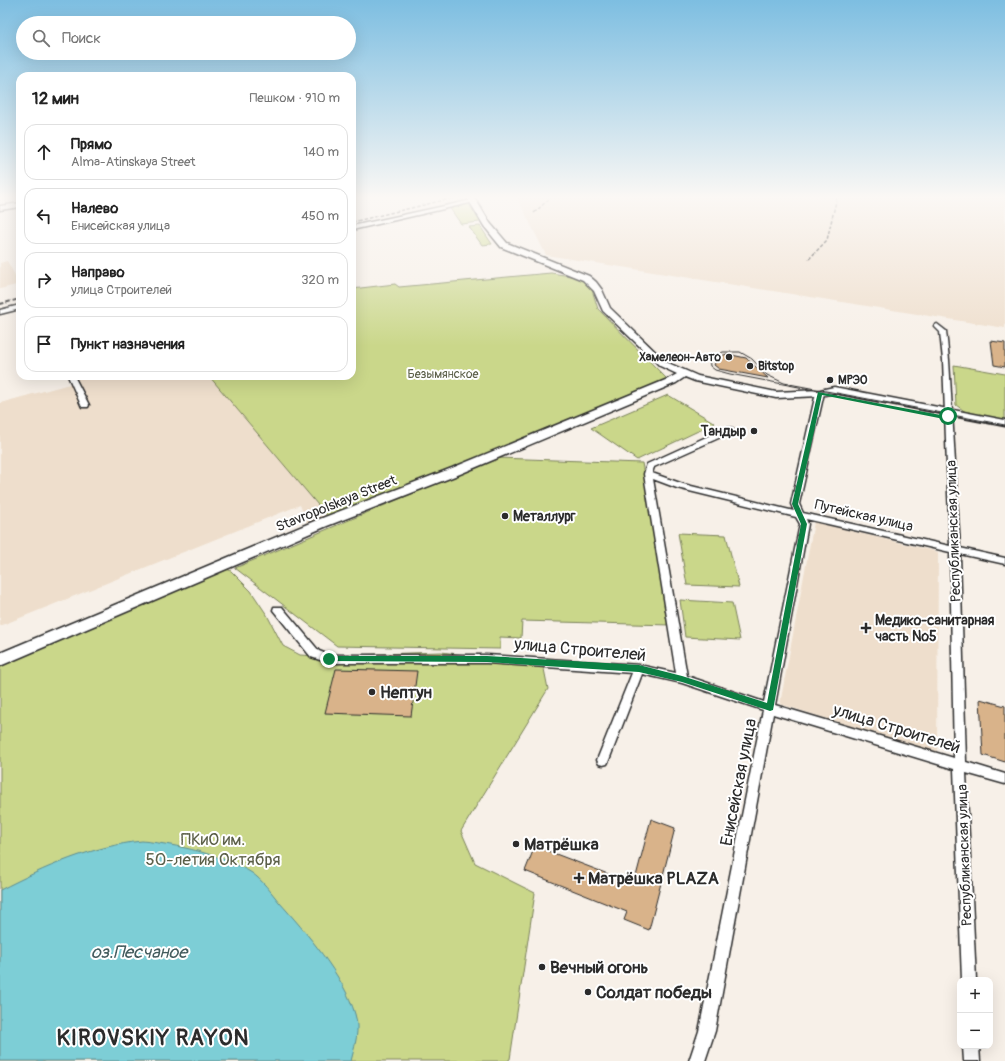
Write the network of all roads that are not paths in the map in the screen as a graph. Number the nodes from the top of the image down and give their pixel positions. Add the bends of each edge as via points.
1 (509, 247) edge
2 (16, 308) edge
3 (0, 312) edge
4 (937, 326) dead end
5 (683, 374) junction
6 (73, 380) edge
7 (820, 393) junction
8 (85, 405) dead end
9 (948, 415) junction
10 (1005, 423) edge
11 (1005, 429) edge
12 (729, 430) dead end
13 (648, 474) junction
14 (800, 515) junction
15 (955, 550) junction
16 (1005, 561) edge
17 (278, 610) dead end
18 (0, 660) edge
19 (639, 668) junction
20 (682, 679) junction
21 (770, 708) junction
22 (603, 760) dead end
23 (960, 765) junction
24 (1005, 779) edge
25 (969, 977) edge
26 (971, 1049) edge
27 (697, 1061) edge
28 (972, 1061) edge

1 - 5 street via 586,278 598,290 606,309 618,322 663,364
2 - 3 street
4 - 9 street, Республиканская улица via 943,330
5 - 7 street via 776,395
5 - 18 street, Stavropolskaya Street via 672,381 463,468 322,523
6 - 8 street
7 - 9 street
7 - 14 street, Енисейская улица via 795,504
9 - 10 street
9 - 11 street
9 - 15 street, Республиканская улица
12 - 13 street via 650,466
13 - 14 street, Путейская улица via 680,486
13 - 20 street
14 - 15 street, Путейская улица
14 - 21 street, Енисейская улица via 804,524
15 - 16 street, Путейская улица
15 - 23 street, Республиканская улица
17 - 19 street, улица Строителей via 315,654 329,659 487,659
19 - 20 street, улица Строителей
19 - 22 street
20 - 21 street, улица Строителей
21 - 23 street, улица Строителей
21 - 27 street, Енисейская улица via 707,1032
23 - 24 street, улица Строителей
23 - 25 street, Республиканская улица
26 - 28 street

